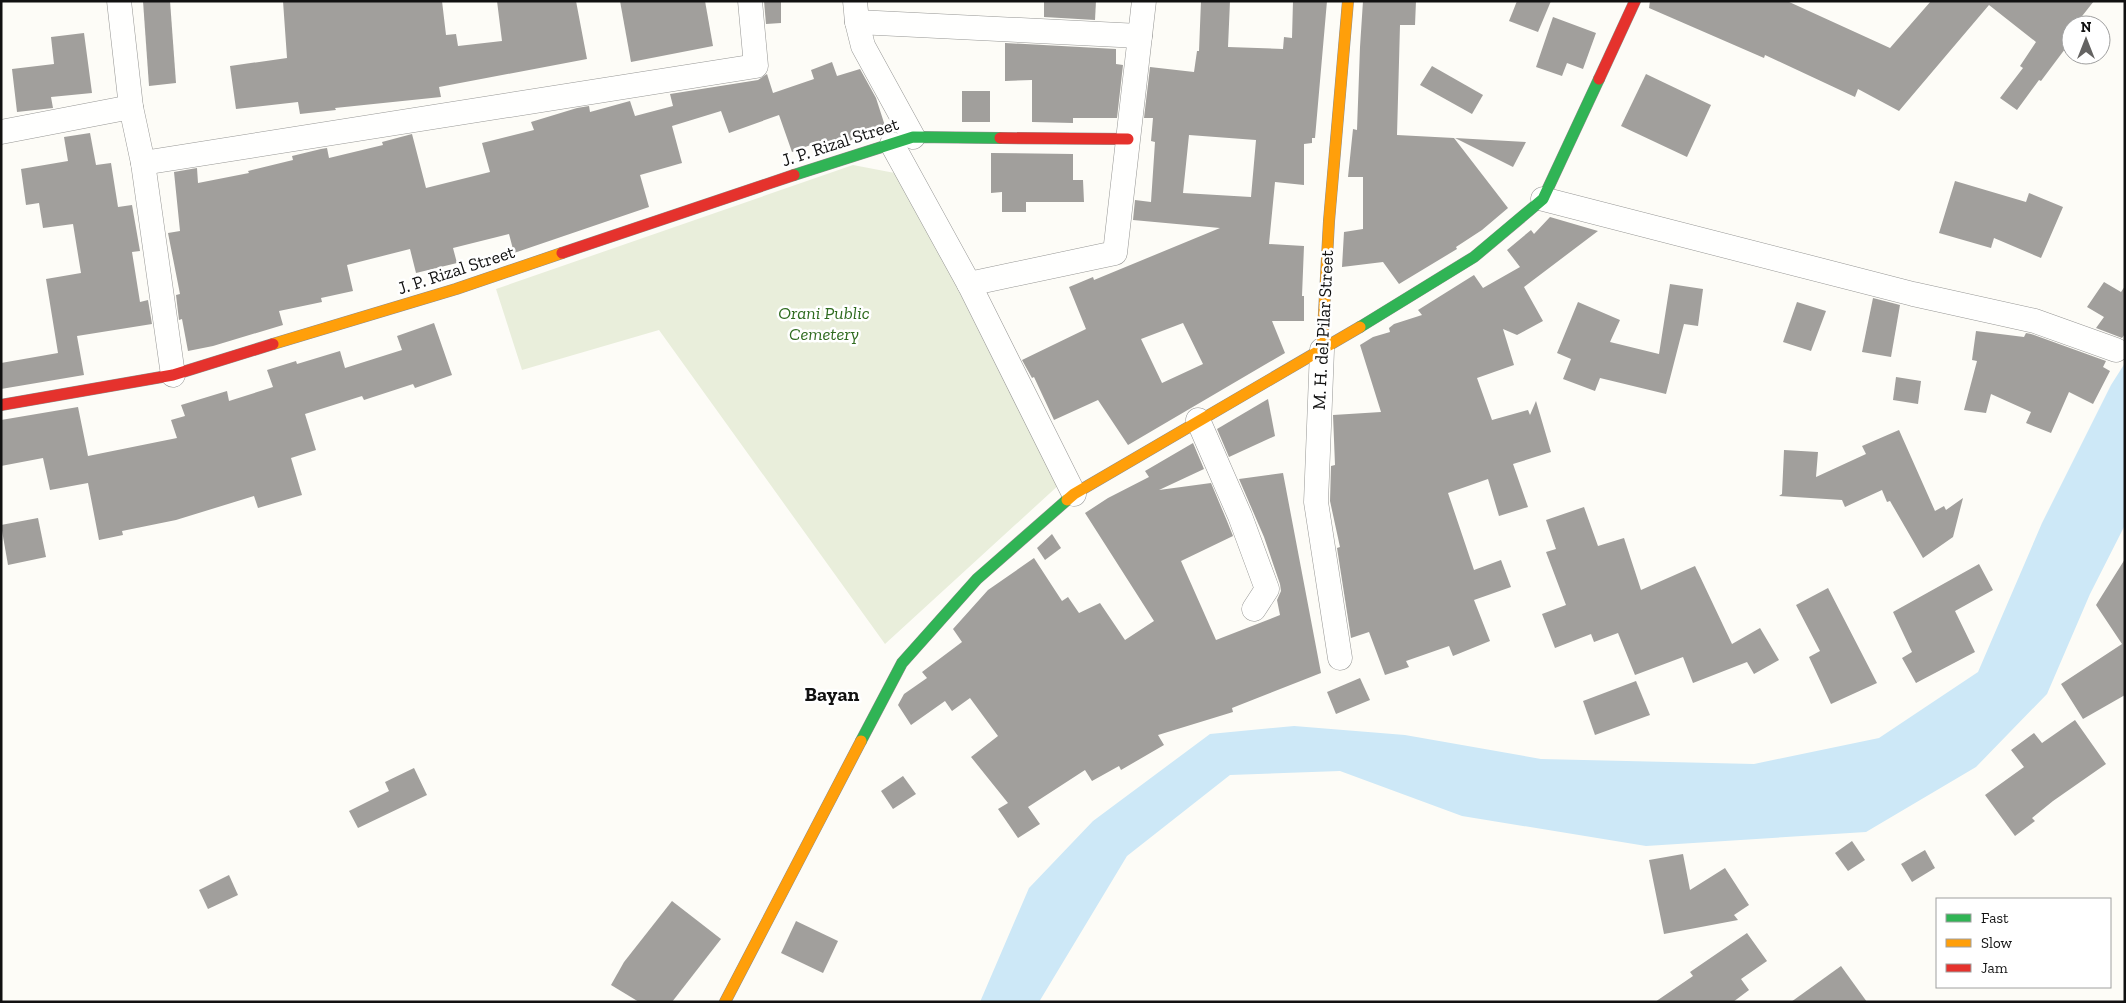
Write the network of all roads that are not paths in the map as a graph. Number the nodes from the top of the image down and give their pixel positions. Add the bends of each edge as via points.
1 (119, 1) edge
2 (750, 1) edge
3 (1144, 1) edge
4 (1348, 1) edge
5 (1636, 1) edge
6 (856, 11) edge
7 (1140, 36) junction
8 (130, 107) junction
9 (1, 132) edge
10 (1128, 139) junction
11 (902, 141) junction
12 (143, 163) junction
13 (1543, 199) junction
14 (969, 284) junction
15 (1322, 350) junction
16 (2116, 350) dead end
17 (173, 375) junction
18 (1, 405) edge
19 (1198, 420) junction
20 (1074, 494) junction
21 (1254, 608) dead end
22 (1340, 658) dead end
23 (725, 1002) edge

1 - 8 street
2 - 12 street via 756,66
3 - 7 street
4 - 15 street, M. H. del Pilar Street via 1329,222
5 - 13 street
6 - 7 street
6 - 11 street via 863,46
7 - 10 street
8 - 9 street
8 - 12 street
10 - 11 street, J. P. Rizal Street
10 - 14 street via 1115,253
11 - 14 street
11 - 17 street, J. P. Rizal Street via 456,289
12 - 17 street
13 - 15 street via 1474,257
13 - 16 street via 1913,294 2034,321
14 - 20 street
15 - 19 street
15 - 22 street, M. H. del Pilar Street via 1316,502
17 - 18 street, J. P. Rizal Street
19 - 20 street
19 - 21 street via 1240,516 1267,589
20 - 23 street via 977,579 902,663

